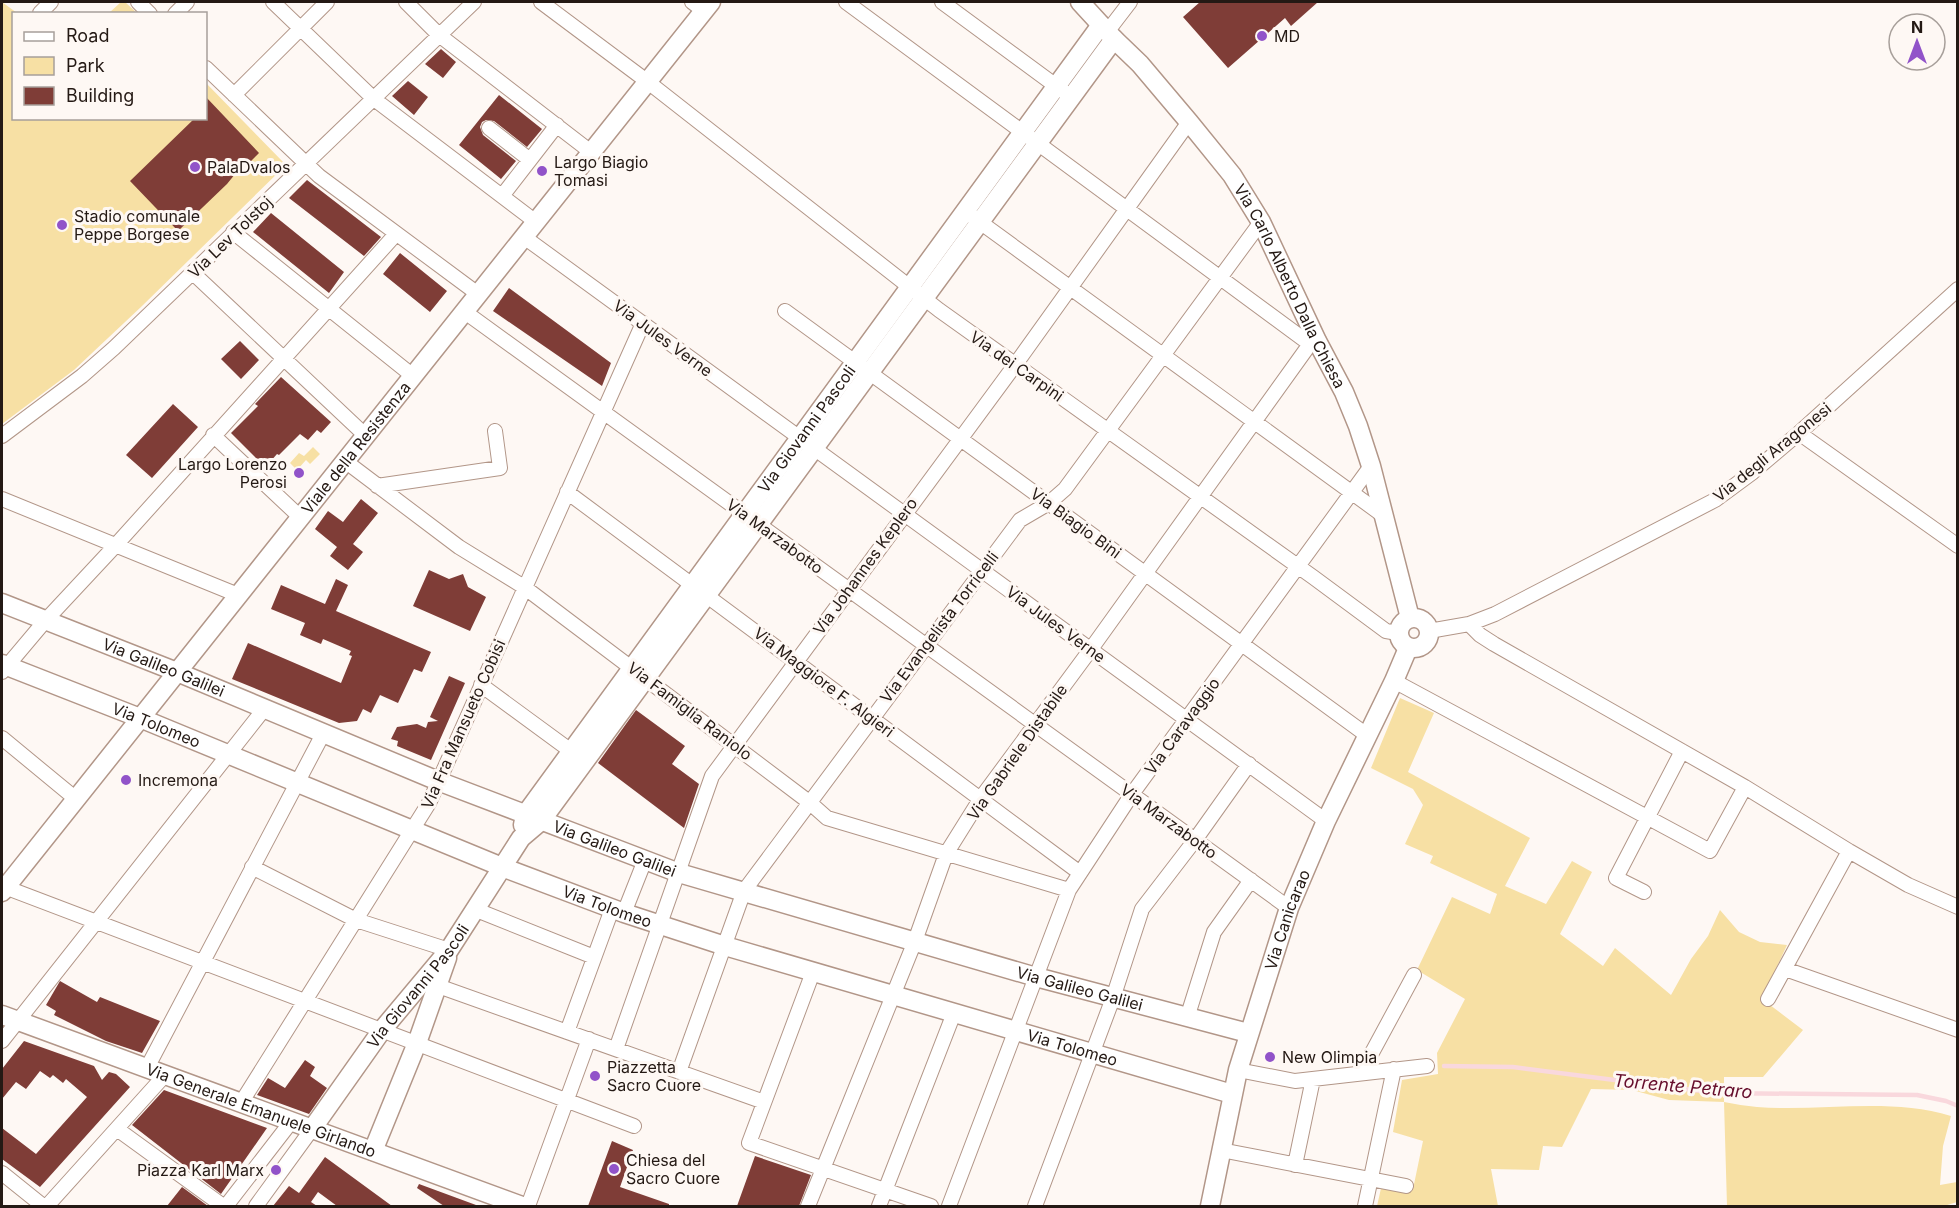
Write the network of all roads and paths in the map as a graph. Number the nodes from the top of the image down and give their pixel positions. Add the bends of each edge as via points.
1 (273, 2) edge
2 (327, 2) edge
3 (406, 2) edge
4 (474, 2) edge
5 (541, 2) edge
6 (846, 2) edge
7 (942, 2) edge
8 (1080, 2) edge
9 (1130, 2) edge
10 (702, 5) edge
11 (301, 28) junction
12 (1107, 32) junction
13 (439, 35) junction
14 (207, 69) edge
15 (648, 82) junction
16 (1064, 92) junction
17 (234, 95) junction
18 (374, 99) junction
19 (1189, 122) junction
20 (557, 125) junction
21 (489, 128) dead end
22 (1030, 138) junction
23 (591, 152) junction
24 (530, 160) junction
25 (307, 164) junction
26 (502, 196) junction
27 (1127, 210) junction
28 (973, 216) junction
29 (536, 222) junction
30 (1261, 222) junction
31 (233, 232) junction
32 (396, 234) junction
33 (524, 237) junction
34 (193, 273) junction
35 (1220, 278) junction
36 (1071, 288) junction
37 (1958, 289) edge
38 (917, 293) junction
39 (478, 294) junction
40 (329, 309) junction
41 (785, 311) dead end
42 (465, 312) junction
43 (643, 323) junction
44 (1313, 343) junction
45 (1163, 355) junction
46 (284, 359) junction
47 (1015, 365) junction
48 (862, 367) junction
49 (412, 376) junction
50 (603, 411) junction
51 (1255, 422) junction
52 (495, 431) dead end
53 (1108, 431) junction
54 (1800, 433) junction
55 (213, 435) junction
56 (2, 436) edge
57 (366, 436) junction
58 (960, 438) junction
59 (807, 443) junction
60 (345, 461) junction
61 (1371, 466) junction
62 (377, 486) junction
63 (567, 492) junction
64 (1353, 492) junction
65 (1200, 496) junction
66 (2, 499) edge
67 (1049, 503) junction
68 (903, 514) junction
69 (1384, 516) junction
70 (300, 517) junction
71 (752, 519) junction
72 (115, 546) junction
73 (1958, 546) edge
74 (1298, 566) junction
75 (983, 570) junction
76 (1146, 573) junction
77 (524, 587) junction
78 (848, 589) junction
79 (700, 590) junction
80 (238, 595) junction
81 (2, 603) edge
82 (1410, 618) junction
83 (45, 621) junction
84 (1469, 624) junction
85 (1429, 631) junction
86 (1403, 640) junction
87 (1242, 644) junction
88 (926, 645) junction
89 (1091, 649) junction
90 (795, 662) junction
91 (3, 667) edge
92 (177, 672) junction
93 (639, 673) junction
94 (1394, 681) junction
95 (480, 685) junction
96 (265, 708) junction
97 (140, 718) junction
98 (872, 718) junction
99 (1187, 718) junction
100 (1035, 725) junction
101 (324, 732) junction
102 (1368, 736) junction
103 (2, 738) edge
104 (734, 745) junction
105 (571, 751) junction
106 (1682, 751) junction
107 (227, 755) junction
108 (1249, 764) junction
109 (438, 780) junction
110 (296, 783) junction
111 (1745, 787) junction
112 (1132, 794) junction
113 (981, 798) junction
114 (76, 799) junction
115 (809, 802) junction
116 (1648, 817) junction
117 (533, 818) junction
118 (1326, 821) junction
119 (412, 830) junction
120 (1195, 840) junction
121 (1849, 851) junction
122 (946, 854) junction
123 (645, 860) junction
124 (252, 867) junction
125 (502, 867) junction
126 (679, 873) junction
127 (1080, 873) junction
128 (1251, 880) junction
129 (3, 889) edge
130 (1069, 890) junction
131 (744, 891) junction
132 (1644, 892) dead end
133 (1958, 907) edge
134 (1289, 908) junction
135 (474, 909) junction
136 (618, 911) junction
137 (356, 920) junction
138 (96, 922) junction
139 (660, 925) junction
140 (915, 941) junction
141 (725, 946) junction
142 (449, 950) junction
143 (594, 957) junction
144 (202, 962) junction
145 (1785, 969) junction
146 (813, 972) junction
147 (1414, 975) dead end
148 (1036, 977) junction
149 (438, 986) junction
150 (893, 996) junction
151 (409, 997) junction
152 (1113, 998) junction
153 (1768, 999) dead end
154 (305, 1000) junction
155 (431, 1003) junction
156 (954, 1013) junction
157 (10, 1018) edge
158 (1187, 1018) junction
159 (382, 1030) junction
160 (1014, 1030) junction
161 (1958, 1030) edge
162 (567, 1032) junction
163 (1248, 1033) junction
164 (589, 1040) junction
165 (2, 1041) edge
166 (417, 1043) junction
167 (616, 1049) junction
168 (1092, 1054) junction
169 (1427, 1066) dead end
170 (147, 1068) junction
171 (1394, 1069) junction
172 (1238, 1070) junction
173 (679, 1072) junction
174 (1361, 1072) junction
175 (165, 1075) junction
176 (1313, 1079) junction
177 (1232, 1094) junction
178 (567, 1100) junction
179 (764, 1102) junction
180 (241, 1103) junction
181 (291, 1122) junction
182 (634, 1126) dead end
183 (117, 1129) junction
184 (312, 1129) junction
185 (1221, 1150) junction
186 (373, 1151) junction
187 (1296, 1165) junction
188 (822, 1168) junction
189 (2, 1173) edge
190 (1370, 1179) junction
191 (1406, 1186) dead end
192 (885, 1190) junction
193 (497, 1202) edge
194 (221, 1205) edge
195 (45, 1206) edge
196 (256, 1206) edge
197 (522, 1206) edge
198 (528, 1206) edge
199 (808, 1206) edge
200 (879, 1206) edge
201 (931, 1206) edge
202 (949, 1206) edge
203 (1035, 1206) edge
204 (1210, 1206) edge
205 (1365, 1206) edge

1 - 11 street
2 - 11 street
3 - 13 street
4 - 13 street, Via Lev Tolstoj
5 - 15 street, Via dei Carpini
6 - 22 street
7 - 16 street
8 - 12 street, Via Carlo Alberto Dalla Chiesa
9 - 12 street
10 - 15 street, Viale della Resistenza
11 - 17 street
11 - 18 street
12 - 16 street, Via Giovanni Pascoli
12 - 19 street, Via Carlo Alberto Dalla Chiesa
13 - 18 street, Via Lev Tolstoj
13 - 20 street
14 - 17 street
15 - 23 street, Viale della Resistenza
15 - 38 street, Via dei Carpini
16 - 22 street, Via Giovanni Pascoli
17 - 25 street
18 - 25 street, Via Lev Tolstoj
18 - 26 street
19 - 27 street, Via Johannes Keplero
19 - 30 street, Via Carlo Alberto Dalla Chiesa via 1232,175
20 - 23 street
20 - 24 street
21 - 24 street
22 - 27 street
22 - 28 street, Via Giovanni Pascoli
23 - 29 street, Viale della Resistenza
24 - 26 street
25 - 31 street, Via Lev Tolstoj
25 - 32 street
26 - 29 street
27 - 35 street
27 - 36 street, Via Johannes Keplero
28 - 36 street
28 - 38 street, Via Giovanni Pascoli
29 - 33 street, Viale della Resistenza
30 - 35 street, Via Evangelista Torricelli
30 - 44 street, Via Carlo Alberto Dalla Chiesa
31 - 34 street, Via Lev Tolstoj
31 - 40 street
32 - 39 street
32 - 40 street
33 - 39 street, Viale della Resistenza
33 - 43 street, Via Jules Verne
34 - 46 street
34 - 56 street, Via Lev Tolstoj via 82,376
35 - 44 street
35 - 45 street, Via Evangelista Torricelli
36 - 45 street
36 - 47 street, Via Johannes Keplero
37 - 54 street, Via degli Aragonesi
38 - 47 street, Via dei Carpini
38 - 48 street, Via Giovanni Pascoli
39 - 42 street, Viale della Resistenza
40 - 46 street
40 - 49 street
41 - 48 street, Via Biagio Bini
42 - 49 street, Viale della Resistenza
42 - 50 street, Via Marzabotto
43 - 50 street, Via Fra Mansueto Cobisi
43 - 59 street, Via Jules Verne
44 - 51 street, Via Gabriele Distabile
44 - 61 street, Via Carlo Alberto Dalla Chiesa via 1344,392
45 - 51 street
45 - 53 street, Via Evangelista Torricelli
46 - 55 street
46 - 57 street
47 - 53 street, Via dei Carpini
47 - 58 street, Via Johannes Keplero
48 - 58 street, Via Biagio Bini
48 - 59 street, Via Giovanni Pascoli
49 - 57 street, Viale della Resistenza
50 - 63 street, Via Fra Mansueto Cobisi
50 - 71 street, Via Marzabotto
51 - 64 street
51 - 65 street, Via Gabriele Distabile
52 - 62 street via 500,468
53 - 65 street, Via dei Carpini
53 - 67 street, Via Evangelista Torricelli via 1065,489
54 - 73 street
54 - 84 street, Via degli Aragonesi via 1715,500 1496,614
55 - 70 street
55 - 72 street
57 - 60 street, Viale della Resistenza
58 - 67 street, Via Biagio Bini
58 - 68 street, Via Johannes Keplero
59 - 68 street, Via Jules Verne
59 - 71 street, Via Giovanni Pascoli
60 - 62 street, Via Famiglia Raniolo
60 - 70 street, Viale della Resistenza
61 - 64 street, Via Caravaggio
61 - 69 street, Via Carlo Alberto Dalla Chiesa
62 - 77 street, Via Famiglia Raniolo via 459,547
63 - 77 street, Via Fra Mansueto Cobisi
63 - 79 street, Via Maggiore F. Algieri
64 - 69 street
64 - 74 street, Via Caravaggio
65 - 74 street, Via dei Carpini
65 - 76 street, Via Gabriele Distabile
66 - 72 street
67 - 75 street, Via Evangelista Torricelli via 1020,520
67 - 76 street, Via Biagio Bini
68 - 75 street, Via Jules Verne
68 - 78 street, Via Johannes Keplero
69 - 82 street, Via Carlo Alberto Dalla Chiesa
70 - 80 street, Viale della Resistenza
71 - 78 street, Via Marzabotto
71 - 79 street, Via Giovanni Pascoli
72 - 80 street
72 - 83 street
74 - 86 street, Via dei Carpini
74 - 87 street, Via Caravaggio
75 - 88 street, Via Evangelista Torricelli
75 - 89 street, Via Jules Verne
76 - 87 street, Via Biagio Bini
76 - 89 street, Via Gabriele Distabile
77 - 93 street, Via Famiglia Raniolo
77 - 95 street, Via Fra Mansueto Cobisi
78 - 88 street, Via Marzabotto
78 - 90 street, Via Johannes Keplero
79 - 90 street, Via Maggiore F. Algieri
79 - 93 street, Via Giovanni Pascoli
80 - 92 street, Viale della Resistenza
81 - 83 street, Via Galileo Galilei
82 - 85 street via 1422,620
82 - 86 street via 1400,626
83 - 91 street
83 - 92 street, Via Galileo Galilei
84 - 85 street, Via degli Aragonesi
84 - 106 street via 1494,644
85 - 86 street via 1426,643 1414,649
86 - 94 street, Via Canicarao
87 - 99 street, Via Caravaggio
87 - 102 street, Via Biagio Bini
88 - 98 street, Via Evangelista Torricelli
88 - 100 street, Via Marzabotto
89 - 99 street, Via Jules Verne
89 - 100 street, Via Gabriele Distabile
90 - 98 street, Via Maggiore F. Algieri
90 - 104 street, Via Johannes Keplero
91 - 97 street, Via Tolomeo
92 - 96 street, Via Galileo Galilei
92 - 97 street, Viale della Resistenza
93 - 104 street, Via Famiglia Raniolo
93 - 105 street, Via Giovanni Pascoli
93 - 117 street, Via Giovanni Pascoli
94 - 102 street, Via Canicarao
94 - 116 street
95 - 105 street
95 - 109 street, Via Fra Mansueto Cobisi
96 - 101 street, Via Galileo Galilei
96 - 107 street
97 - 107 street, Via Tolomeo
97 - 114 street, Viale della Resistenza
98 - 113 street, Via Maggiore F. Algieri
98 - 115 street, Via Evangelista Torricelli
99 - 108 street, Via Jules Verne
99 - 112 street, Via Caravaggio
100 - 112 street, Via Marzabotto
100 - 113 street, Via Gabriele Distabile
101 - 109 street, Via Galileo Galilei
101 - 110 street
102 - 118 street, Via Canicarao
103 - 114 street
104 - 115 street, Via Famiglia Raniolo
104 - 126 street, Via Johannes Keplero via 711,776
105 - 117 street, Via Giovanni Pascoli
106 - 111 street
106 - 116 street
107 - 110 street, Via Tolomeo
107 - 138 street
108 - 118 street, Via Jules Verne
108 - 120 street
109 - 117 street, Via Galileo Galilei
109 - 119 street, Via Fra Mansueto Cobisi
110 - 119 street, Via Tolomeo
110 - 124 street
111 - 116 street via 1710,851
111 - 121 street
112 - 120 street, Via Marzabotto
112 - 127 street, Via Caravaggio
113 - 122 street, Via Gabriele Distabile
113 - 127 street, Via Maggiore F. Algieri
114 - 129 street, Viale della Resistenza
115 - 122 street, Via Famiglia Raniolo via 827,818
115 - 131 street, Via Evangelista Torricelli
116 - 132 street via 1616,878
117 - 123 street, Via Galileo Galilei
117 - 125 street, Via Giovanni Pascoli
118 - 134 street, Via Canicarao
119 - 125 street, Via Tolomeo
119 - 137 street, Via Fra Mansueto Cobisi
120 - 128 street, Via Marzabotto
120 - 152 street via 1142,909
121 - 133 street via 1908,885
121 - 145 street
122 - 130 street, Via Famiglia Raniolo
122 - 140 street, Via Gabriele Distabile
123 - 126 street, Via Galileo Galilei
123 - 136 street
124 - 137 street
124 - 144 street
125 - 135 street, Via Giovanni Pascoli
125 - 136 street, Via Tolomeo
126 - 131 street, Via Galileo Galilei
126 - 139 street, Via Johannes Keplero
127 - 130 street, Via Caravaggio
128 - 134 street, Via Marzabotto
128 - 158 street via 1214,932
129 - 138 street
130 - 148 street, Via Caravaggio
131 - 140 street, Via Galileo Galilei
131 - 141 street, Via Evangelista Torricelli
134 - 163 street, Via Canicarao
135 - 142 street, Via Giovanni Pascoli
135 - 143 street
136 - 139 street, Via Tolomeo
136 - 143 street
137 - 142 street
137 - 154 street, Via Fra Mansueto Cobisi
138 - 144 street
138 - 157 street
139 - 141 street, Via Tolomeo
139 - 167 street, Via Johannes Keplero
140 - 148 street, Via Galileo Galilei
140 - 150 street, Via Gabriele Distabile
141 - 146 street, Via Tolomeo
141 - 173 street, Via Evangelista Torricelli
142 - 149 street
142 - 151 street, Via Giovanni Pascoli
143 - 162 street
144 - 154 street
144 - 170 street
145 - 153 street
145 - 161 street
146 - 150 street, Via Tolomeo
146 - 179 street
147 - 174 street
148 - 152 street, Via Galileo Galilei
148 - 160 street, Via Caravaggio
149 - 155 street
149 - 162 street
150 - 156 street, Via Tolomeo
150 - 188 street, Via Gabriele Distabile
151 - 155 street
151 - 159 street, Via Giovanni Pascoli
152 - 158 street, Via Galileo Galilei
152 - 168 street
154 - 159 street
154 - 180 street, Via Fra Mansueto Cobisi
155 - 166 street
156 - 160 street, Via Tolomeo
156 - 192 street
157 - 165 street
157 - 170 street, Via Generale Emanuele Girlando
158 - 163 street, Via Galileo Galilei
159 - 166 street
159 - 184 street, Via Giovanni Pascoli
160 - 168 street, Via Tolomeo
160 - 202 street, Via Caravaggio
162 - 164 street
163 - 172 street, Via Canicarao
164 - 167 street
164 - 178 street
166 - 178 street
166 - 186 street
167 - 173 street
168 - 177 street, Via Tolomeo
168 - 203 street
169 - 171 street
170 - 175 street, Via Generale Emanuele Girlando
171 - 174 street
171 - 190 street
172 - 176 street via 1295,1081
172 - 177 street, Via Canicarao
173 - 179 street
174 - 176 street
175 - 180 street, Via Generale Emanuele Girlando
175 - 183 street
176 - 187 street
177 - 185 street, Via Canicarao
178 - 182 street
178 - 198 street
179 - 188 street via 749,1143
180 - 181 street, Via Generale Emanuele Girlando
181 - 184 street, Via Generale Emanuele Girlando
181 - 194 street
183 - 194 street
183 - 195 street
184 - 186 street, Via Generale Emanuele Girlando
184 - 196 street
185 - 187 street
185 - 204 street, Via Canicarao
186 - 193 street, Via Generale Emanuele Girlando
187 - 190 street
188 - 192 street
188 - 199 street, Via Gabriele Distabile
189 - 195 street
190 - 191 street
190 - 205 street
192 - 200 street
192 - 201 street
193 - 197 street, Via Generale Emanuele Girlando

